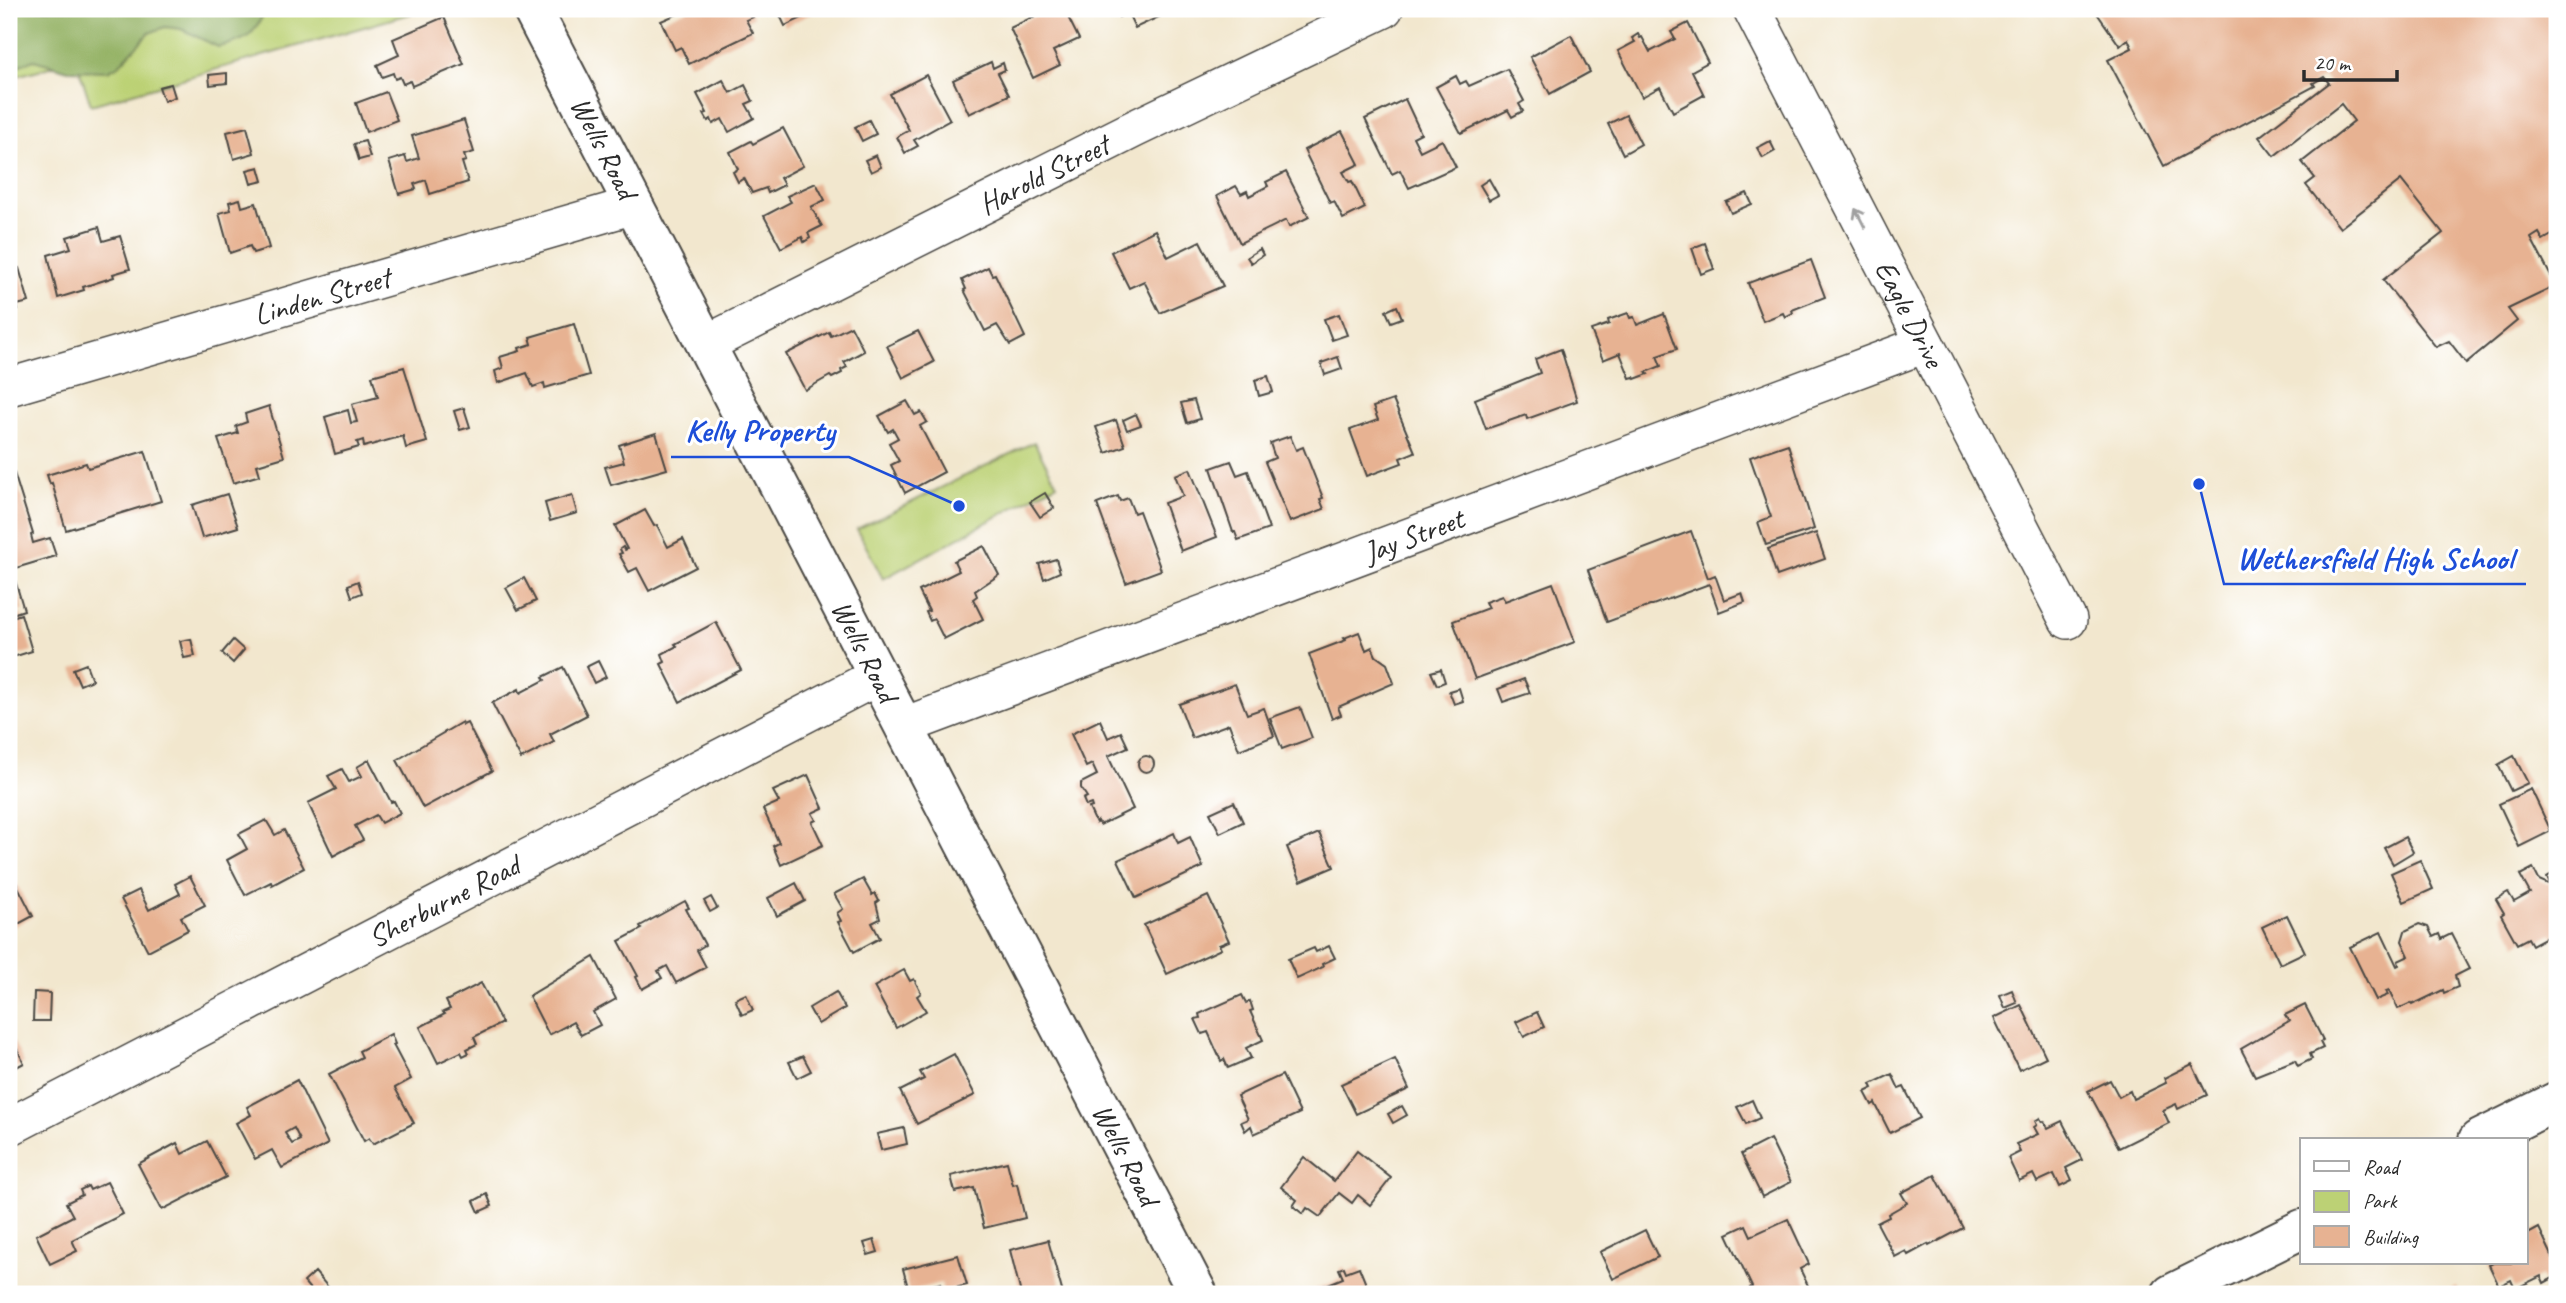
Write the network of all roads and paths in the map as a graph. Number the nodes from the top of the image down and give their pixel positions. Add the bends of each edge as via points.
1 (532, 9) edge
2 (1384, 9) edge
3 (1752, 9) edge
4 (634, 205) junction
5 (706, 344) junction
6 (1925, 344) junction
7 (9, 387) edge
8 (2068, 620) dead end
9 (878, 676) junction
10 (904, 726) junction
11 (2557, 1101) edge
12 (9, 1127) edge
13 (2482, 1138) edge
14 (2300, 1230) edge
15 (2211, 1285) edge
16 (1198, 1294) edge
17 (2171, 1294) edge

1 - 4 main road, Wells Road
2 - 5 street, Harold Street
6 -> 3 street, Eagle Drive
4 - 5 main road, Wells Road
4 - 7 street, Linden Street
5 - 9 main road, Wells Road
6 - 8 street, Eagle Drive
6 - 10 street, Jay Street
9 - 10 main road, Wells Road
9 - 12 street, Sherburne Road
10 - 16 main road, Wells Road
11 - 13 main road
14 - 15 main road
15 - 17 main road

